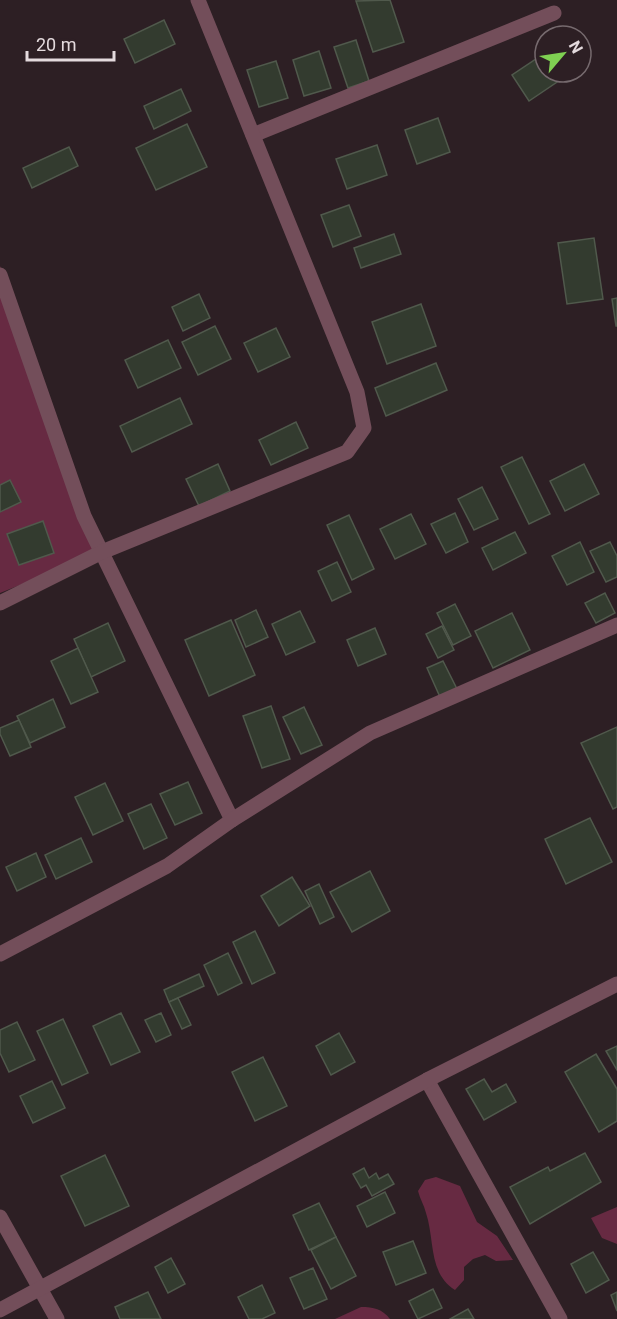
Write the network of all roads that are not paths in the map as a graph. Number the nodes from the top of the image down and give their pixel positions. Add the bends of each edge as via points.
1 (198, 0) edge
2 (554, 13) dead end
3 (253, 135) junction
4 (0, 275) edge
5 (102, 552) junction
6 (0, 603) edge
7 (617, 625) edge
8 (232, 820) junction
9 (0, 954) edge
10 (617, 984) edge
11 (427, 1080) junction
12 (0, 1217) edge
13 (39, 1289) junction
14 (0, 1310) edge
15 (57, 1319) edge
16 (560, 1319) edge

1 - 3 street
2 - 3 street
3 - 5 street via 357,392 364,428 347,452
4 - 5 street via 84,516
5 - 6 street
5 - 8 street
7 - 8 street via 370,733
8 - 9 street via 167,866
10 - 11 street
11 - 13 street
11 - 16 street
12 - 13 street
13 - 14 street
13 - 15 street

